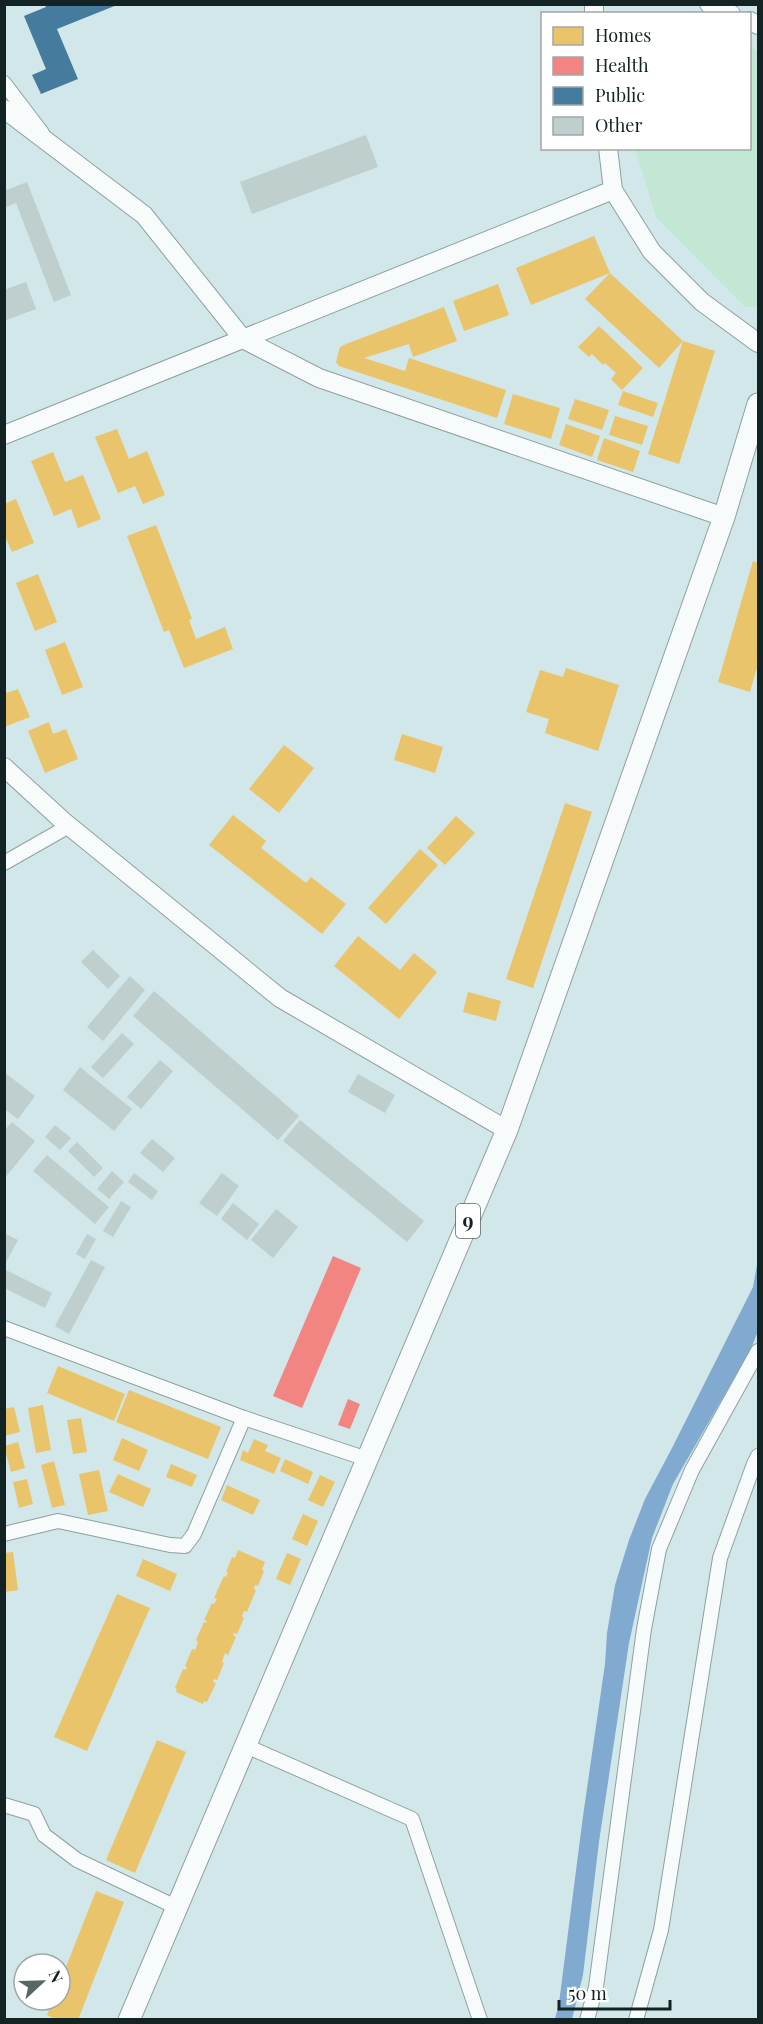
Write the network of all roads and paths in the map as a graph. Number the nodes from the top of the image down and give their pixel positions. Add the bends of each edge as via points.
1 (709, 4) edge
2 (727, 12) edge
3 (4, 83) edge
4 (4, 109) edge
5 (49, 142) junction
6 (608, 150) edge
7 (613, 189) junction
8 (243, 339) junction
9 (759, 343) edge
10 (759, 404) edge
11 (4, 435) edge
12 (724, 517) junction
13 (4, 767) edge
14 (69, 826) junction
15 (4, 863) edge
16 (507, 1130) junction
17 (4, 1328) edge
18 (759, 1350) edge
19 (244, 1418) junction
20 (759, 1456) edge
21 (367, 1459) junction
22 (4, 1534) edge
23 (246, 1746) junction
24 (4, 1805) edge
25 (176, 1907) junction
26 (129, 2019) edge
27 (480, 2019) edge
28 (587, 2019) edge
29 (636, 2019) edge

1 - 2 main road
3 - 5 street
4 - 5 main road
5 - 8 main road via 144,215
6 - 7 main road
7 - 8 main road
7 - 9 main road via 652,252 702,302
8 - 11 main road
8 - 12 main road via 319,378
10 - 12 main road, 9
12 - 16 main road, 9
13 - 14 main road
14 - 15 street
14 - 16 main road via 280,998
16 - 21 main road, 9
17 - 19 street
18 - 28 street via 692,1470 659,1549 644,1629 596,1987
19 - 21 street
19 - 22 street via 194,1534 185,1546 58,1521
20 - 29 street via 720,1558 661,1930
21 - 23 main road, 9
23 - 25 main road, 9
23 - 27 street via 412,1819
24 - 25 street via 34,1814 44,1834 77,1860
25 - 26 main road, 9

